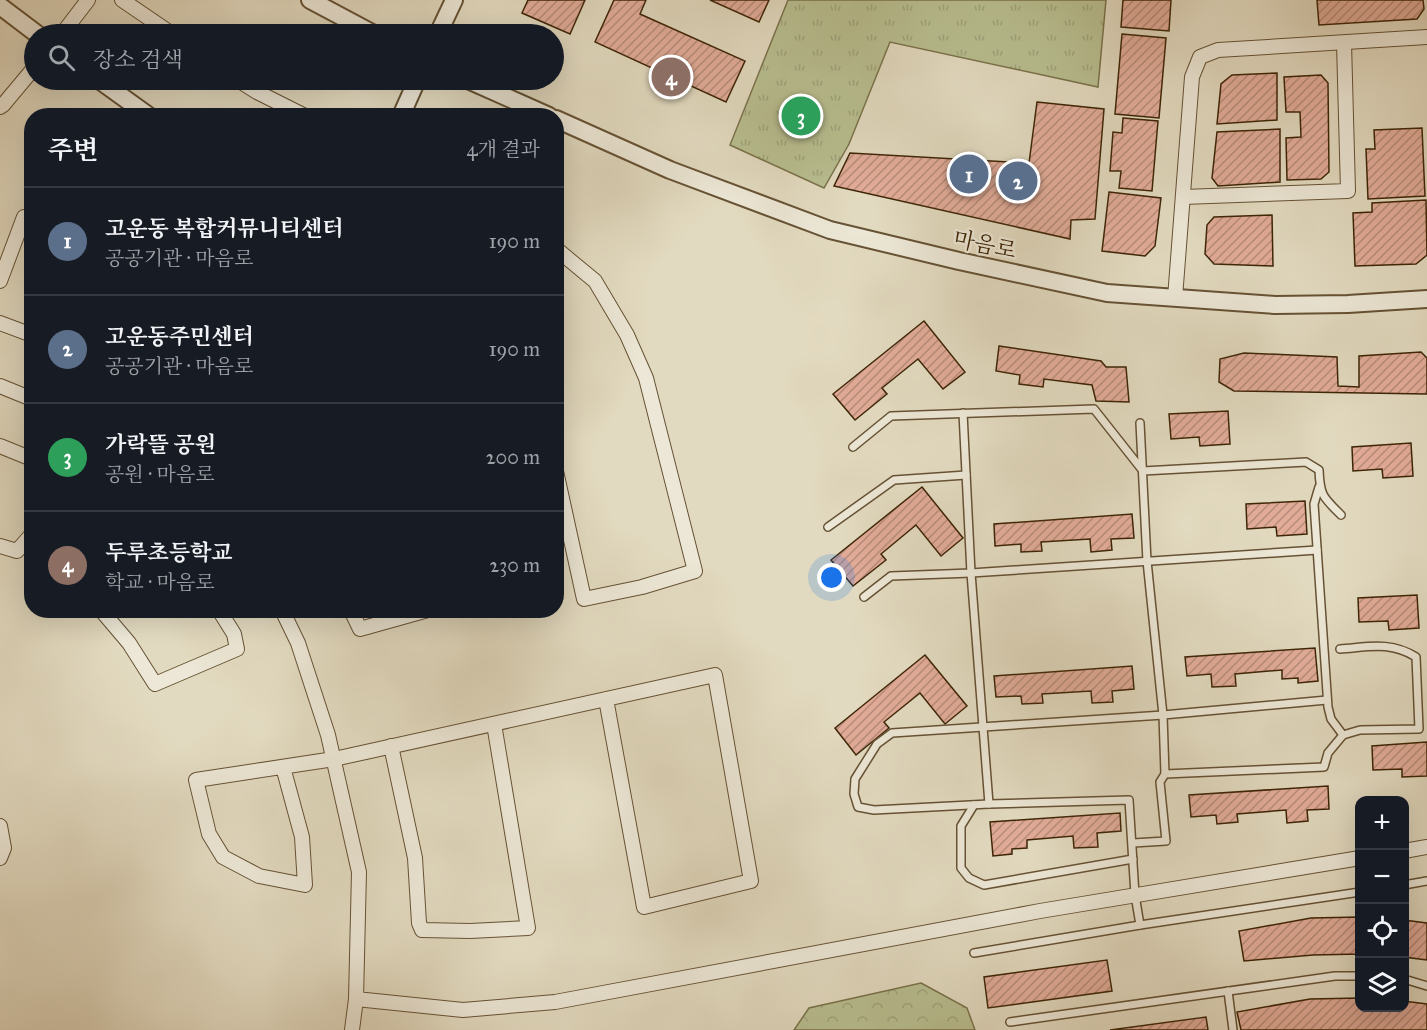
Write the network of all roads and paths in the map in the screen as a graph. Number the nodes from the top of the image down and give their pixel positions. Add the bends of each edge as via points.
1 (88, 0) edge
2 (122, 0) edge
3 (310, 0) edge
4 (454, 0) edge
5 (0, 6) edge
6 (24, 24) edge
7 (70, 24) edge
8 (157, 24) edge
9 (355, 24) edge
10 (443, 24) edge
11 (1427, 38) edge
12 (1344, 43) junction
13 (24, 79) edge
14 (113, 90) edge
15 (254, 90) edge
16 (413, 90) edge
17 (490, 90) edge
18 (0, 107) edge
19 (138, 108) edge
20 (289, 108) edge
21 (405, 108) edge
22 (531, 108) edge
23 (564, 123) edge
24 (1184, 197) junction
25 (24, 217) edge
26 (564, 255) edge
27 (0, 281) edge
28 (1175, 298) junction
29 (1427, 299) edge
30 (0, 323) edge
31 (24, 332) edge
32 (0, 386) edge
33 (24, 396) edge
34 (963, 413) junction
35 (1140, 423) dead end
36 (0, 446) edge
37 (853, 447) dead end
38 (24, 456) edge
39 (1143, 471) junction
40 (966, 475) junction
41 (1320, 487) junction
42 (564, 508) edge
43 (1341, 515) dead end
44 (828, 527) dead end
45 (24, 543) edge
46 (0, 546) edge
47 (1317, 550) junction
48 (1147, 561) junction
49 (971, 573) junction
50 (864, 597) dead end
51 (108, 618) edge
52 (224, 618) edge
53 (286, 618) edge
54 (355, 618) edge
55 (399, 618) edge
56 (1340, 649) dead end
57 (606, 699) junction
58 (1327, 700) junction
59 (1163, 715) junction
60 (494, 724) junction
61 (983, 727) junction
62 (1343, 735) junction
63 (391, 746) junction
64 (334, 759) junction
65 (283, 767) junction
66 (1164, 774) junction
67 (988, 804) junction
68 (974, 805) junction
69 (0, 826) edge
70 (1133, 843) junction
71 (1427, 847) edge
72 (1409, 849) edge
73 (0, 858) edge
74 (1133, 859) junction
75 (1355, 859) edge
76 (1427, 881) edge
77 (1409, 884) edge
78 (1355, 893) edge
79 (1135, 895) junction
80 (1140, 925) junction
81 (974, 953) dead end
82 (1355, 976) edge
83 (1409, 981) edge
84 (1427, 986) edge
85 (1228, 991) junction
86 (356, 999) junction
87 (1010, 1022) dead end
88 (352, 1030) edge
89 (1233, 1030) edge

1 - 7 street
2 - 8 street
3 - 9 street
4 - 10 street
5 - 6 street
11 - 12 street
12 - 24 street via 1218,50 1200,57 1192,77
12 - 24 street via 1348,191
13 - 18 street
14 - 19 street
15 - 20 street
16 - 21 street
17 - 22 street
23 - 28 street, 마음로 via 670,170 830,230 1107,293
24 - 28 street
25 - 27 street
26 - 42 street via 595,281 627,334 646,378 695,571 584,599
28 - 29 street, 마음로 via 1275,305
30 - 31 street
32 - 33 street
34 - 37 lane via 891,416
34 - 39 lane via 1094,409
34 - 40 lane
35 - 39 lane
36 - 38 street
39 - 41 lane via 1306,462 1319,470
39 - 48 lane
40 - 44 lane via 894,480
40 - 49 lane
41 - 43 lane via 1325,499
41 - 47 lane via 1314,504
45 - 46 street via 17,551
47 - 48 lane
47 - 58 lane
48 - 49 lane
48 - 59 lane
49 - 50 lane via 891,576
49 - 61 lane
51 - 52 street via 155,684 237,649 234,634
53 - 64 street via 298,643
54 - 55 street via 360,629
56 - 62 lane via 1388,646 1416,657 1419,729 1360,730
57 - 57 street via 715,675 751,880 644,907
57 - 60 street
58 - 59 lane
58 - 62 lane via 1331,719
59 - 61 lane
59 - 66 lane
60 - 63 street
60 - 63 street via 528,928 422,930 415,858
61 - 67 lane
61 - 68 lane via 892,733 877,744 855,780 858,807 874,810
62 - 66 lane via 1328,753 1324,767
63 - 64 street
64 - 65 street
64 - 86 street via 359,872
65 - 65 street via 196,780 209,834 223,857 259,876 305,885 302,837
66 - 70 lane via 1160,782 1166,841
67 - 68 lane
67 - 70 lane via 1129,800
68 - 74 lane via 961,826 961,868 969,878 984,885
69 - 73 street via 4,848
70 - 74 lane
71 - 72 street
74 - 79 lane
75 - 79 street
76 - 77 lane
78 - 80 lane
79 - 80 lane
79 - 86 street via 555,1002 463,1010
80 - 81 lane
82 - 85 lane
83 - 84 lane
85 - 87 lane
85 - 89 lane
86 - 88 street

